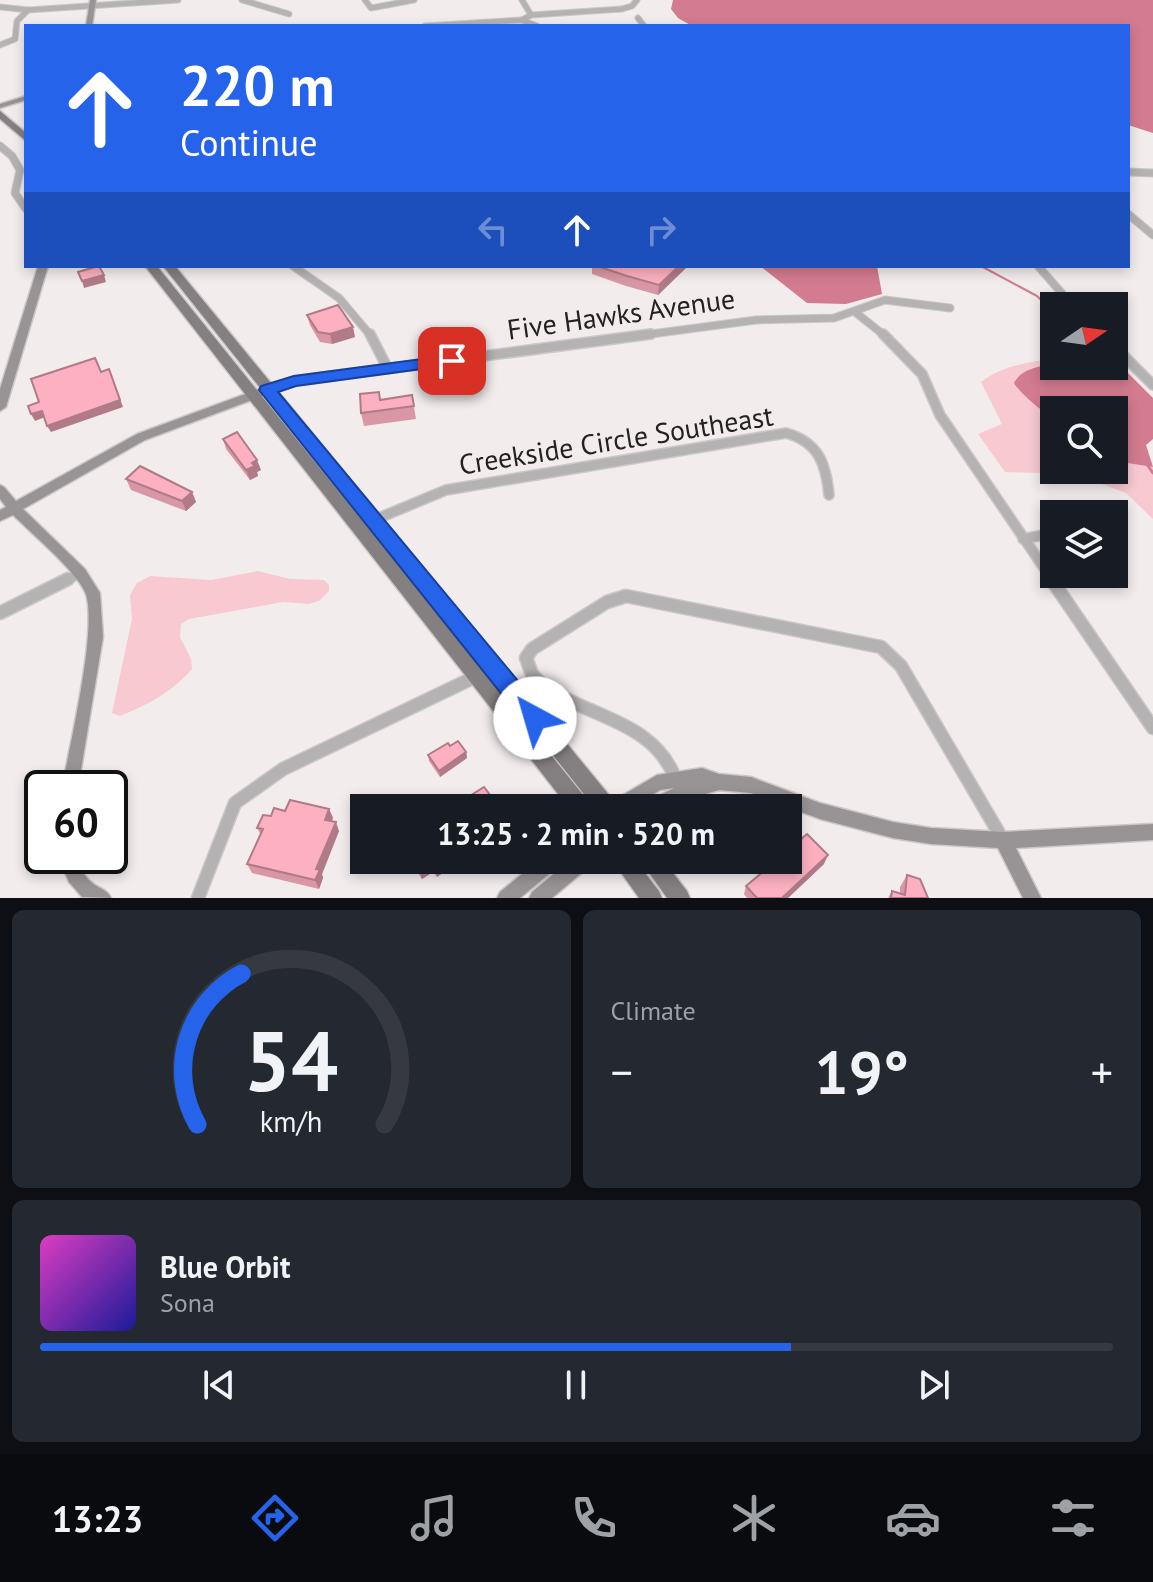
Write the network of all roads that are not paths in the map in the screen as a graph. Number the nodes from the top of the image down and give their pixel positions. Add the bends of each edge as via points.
1 (178, 0) edge
2 (242, 0) edge
3 (365, 0) edge
4 (414, 0) edge
5 (522, 0) edge
6 (637, 0) edge
7 (93, 3) edge
8 (632, 6) junction
9 (0, 7) edge
10 (28, 10) junction
11 (289, 14) dead end
12 (531, 15) junction
13 (522, 20) junction
14 (89, 24) edge
15 (446, 24) edge
16 (532, 24) edge
17 (643, 24) edge
18 (0, 45) edge
19 (24, 101) edge
20 (2, 108) edge
21 (24, 124) edge
22 (24, 136) edge
23 (0, 146) edge
24 (1130, 172) edge
25 (1153, 173) edge
26 (24, 206) edge
27 (1130, 216) edge
28 (1153, 235) edge
29 (43, 268) edge
30 (153, 268) edge
31 (171, 268) edge
32 (296, 268) edge
33 (1040, 268) edge
34 (1061, 292) edge
35 (950, 308) dead end
36 (855, 312) junction
37 (1128, 360) edge
38 (388, 369) junction
39 (1153, 385) edge
40 (267, 390) junction
41 (251, 395) junction
42 (0, 407) edge
43 (0, 490) edge
44 (829, 495) dead end
45 (14, 508) junction
46 (0, 516) edge
47 (374, 520) junction
48 (1040, 536) edge
49 (1023, 539) junction
50 (80, 573) junction
51 (0, 613) edge
52 (477, 676) junction
53 (1153, 728) edge
54 (73, 770) edge
55 (675, 778) junction
56 (719, 782) junction
57 (570, 794) edge
58 (596, 794) edge
59 (636, 794) edge
60 (679, 794) edge
61 (1153, 832) edge
62 (1003, 840) junction
63 (73, 874) edge
64 (536, 874) edge
65 (567, 874) edge
66 (633, 874) edge
67 (661, 874) edge
68 (99, 898) edge
69 (198, 898) edge
70 (506, 898) edge
71 (538, 898) edge
72 (652, 898) edge
73 (680, 898) edge
74 (1032, 898) edge

1 - 7 street
2 - 11 street
3 - 4 street via 371,8
5 - 12 street
6 - 8 street
7 - 10 street
7 - 14 street
8 - 12 street
8 - 17 street
9 - 10 street
10 - 18 street via 17,21 15,39
12 - 13 street
13 - 15 street
13 - 16 street
19 - 20 street
20 - 21 main road
20 - 22 main road
23 - 26 street via 20,170 15,193
24 - 25 street
27 - 28 street
29 - 42 street
30 - 41 main road
31 - 40 main road
32 - 38 street via 348,304 372,333
33 - 34 street
35 - 36 street, Five Hawks Avenue via 885,300
36 - 38 street, Five Hawks Avenue via 820,320 756,320
36 - 49 street via 922,374 940,415
37 - 39 street
38 - 40 street, Five Hawks Avenue via 294,381
40 - 41 street, Five Hawks Avenue
40 - 47 main road
41 - 45 street, Five Hawks Avenue via 141,437
41 - 52 main road
43 - 45 street
44 - 47 street, Creekside Circle Southeast via 827,471 815,446 803,436 786,433 446,490
45 - 46 street, Five Hawks Avenue
45 - 50 street
47 - 58 main road
48 - 49 street
49 - 53 street
50 - 51 street
50 - 54 street via 93,593 96,637
52 - 57 main road
52 - 69 street via 283,769 235,803
55 - 56 street via 702,776
55 - 59 street
55 - 62 street via 666,757 645,736 545,685 527,665 532,649 607,602 626,596 881,647 901,666
56 - 60 street
56 - 62 street via 751,785 893,830
61 - 62 street
62 - 74 street
63 - 68 street
64 - 70 street
65 - 71 street
66 - 72 main road
67 - 73 main road

